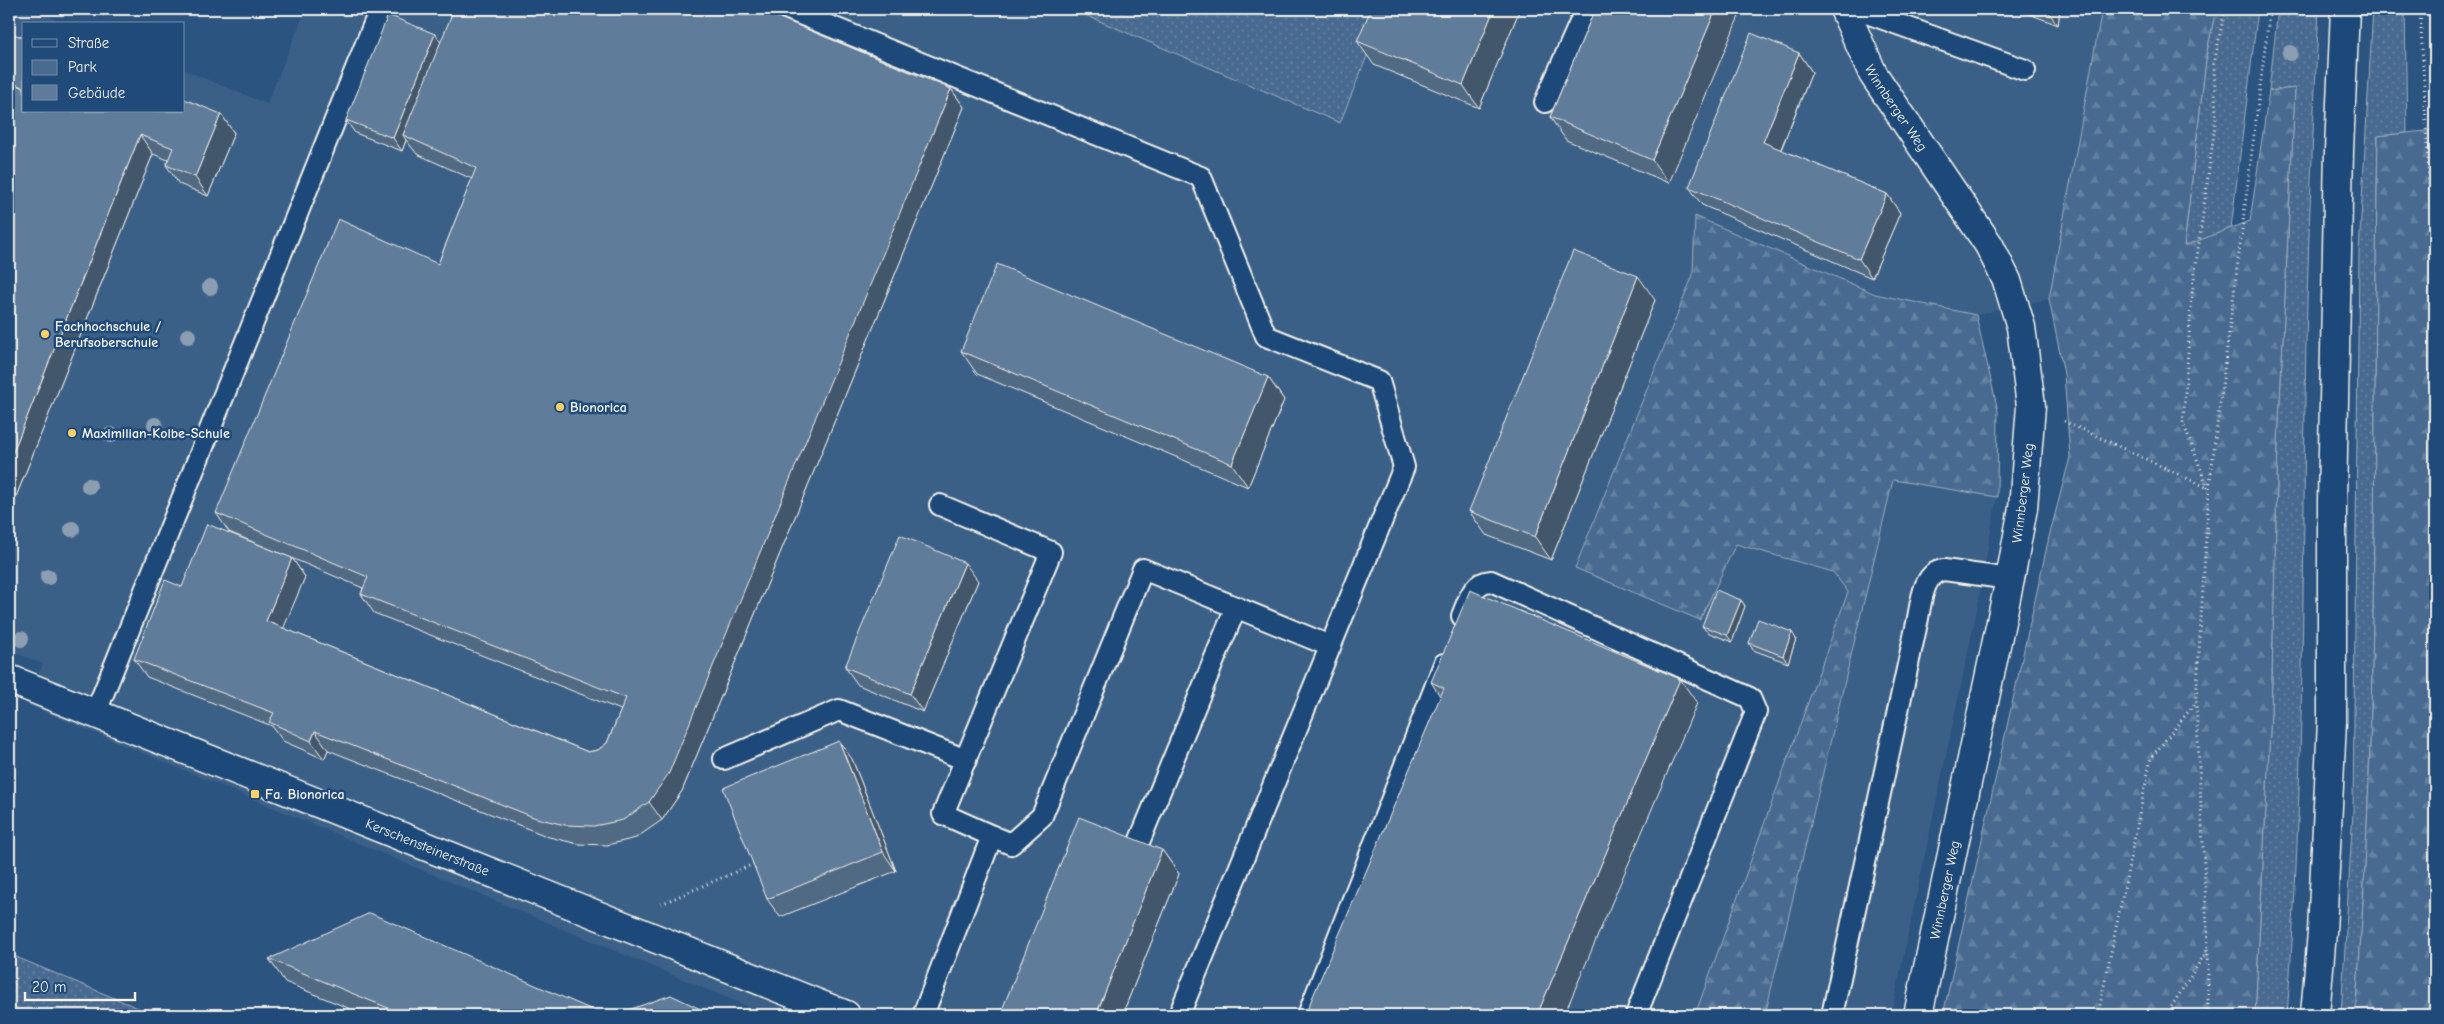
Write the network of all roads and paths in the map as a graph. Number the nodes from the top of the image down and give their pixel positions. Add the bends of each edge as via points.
1 (380, 9) edge
2 (788, 9) edge
3 (1586, 9) edge
4 (1844, 9) edge
5 (1856, 9) edge
6 (2225, 9) edge
7 (2270, 9) edge
8 (2345, 9) edge
9 (2420, 9) edge
10 (2025, 70) dead end
11 (1545, 102) dead end
12 (2435, 294) edge
13 (2031, 406) junction
14 (2209, 489) junction
15 (940, 505) dead end
16 (2010, 579) junction
17 (1236, 607) junction
18 (1330, 646) junction
19 (9, 679) edge
20 (2196, 701) junction
21 (95, 714) junction
22 (724, 759) dead end
23 (966, 760) junction
24 (992, 836) junction
25 (1139, 842) edge
26 (758, 862) edge
27 (617, 923) junction
28 (2208, 949) junction
29 (846, 1015) edge
30 (923, 1015) edge
31 (1179, 1015) edge
32 (1308, 1015) edge
33 (1636, 1015) edge
34 (1832, 1015) edge
35 (1918, 1015) edge
36 (2098, 1015) edge
37 (2166, 1015) edge
38 (2208, 1015) edge
39 (2315, 1015) edge

1 - 21 lane
2 - 18 lane via 1201,177 1266,336 1379,381 1404,466
3 - 11 lane
4 - 13 street, Winnberger Weg via 1874,74 1989,245 2007,281 2021,327
5 - 10 lane
6 - 14 path via 2214,64 2216,118 2192,294 2183,423
7 - 14 path
8 - 39 street via 2332,491 2332,721
9 - 12 path
13 - 14 path
13 - 16 street, Winnberger Weg via 2024,499
14 - 20 path
15 - 23 lane via 1051,552
16 - 34 lane via 1944,570 1929,577
16 - 35 street, Winnberger Weg
17 - 18 lane
17 - 24 lane via 1143,569 1042,816 1011,844
17 - 25 lane
18 - 31 lane
19 - 21 street, Kerschensteinerstraße
20 - 28 path
20 - 36 path via 2151,758
21 - 27 street, Kerschensteinerstraße
22 - 23 lane via 839,710
23 - 24 lane via 943,814
24 - 30 lane
26 - 27 path
27 - 29 street, Kerschensteinerstraße
28 - 37 path
28 - 38 path
32 - 33 lane via 1474,589 1486,581 1750,698 1754,703 1756,712

